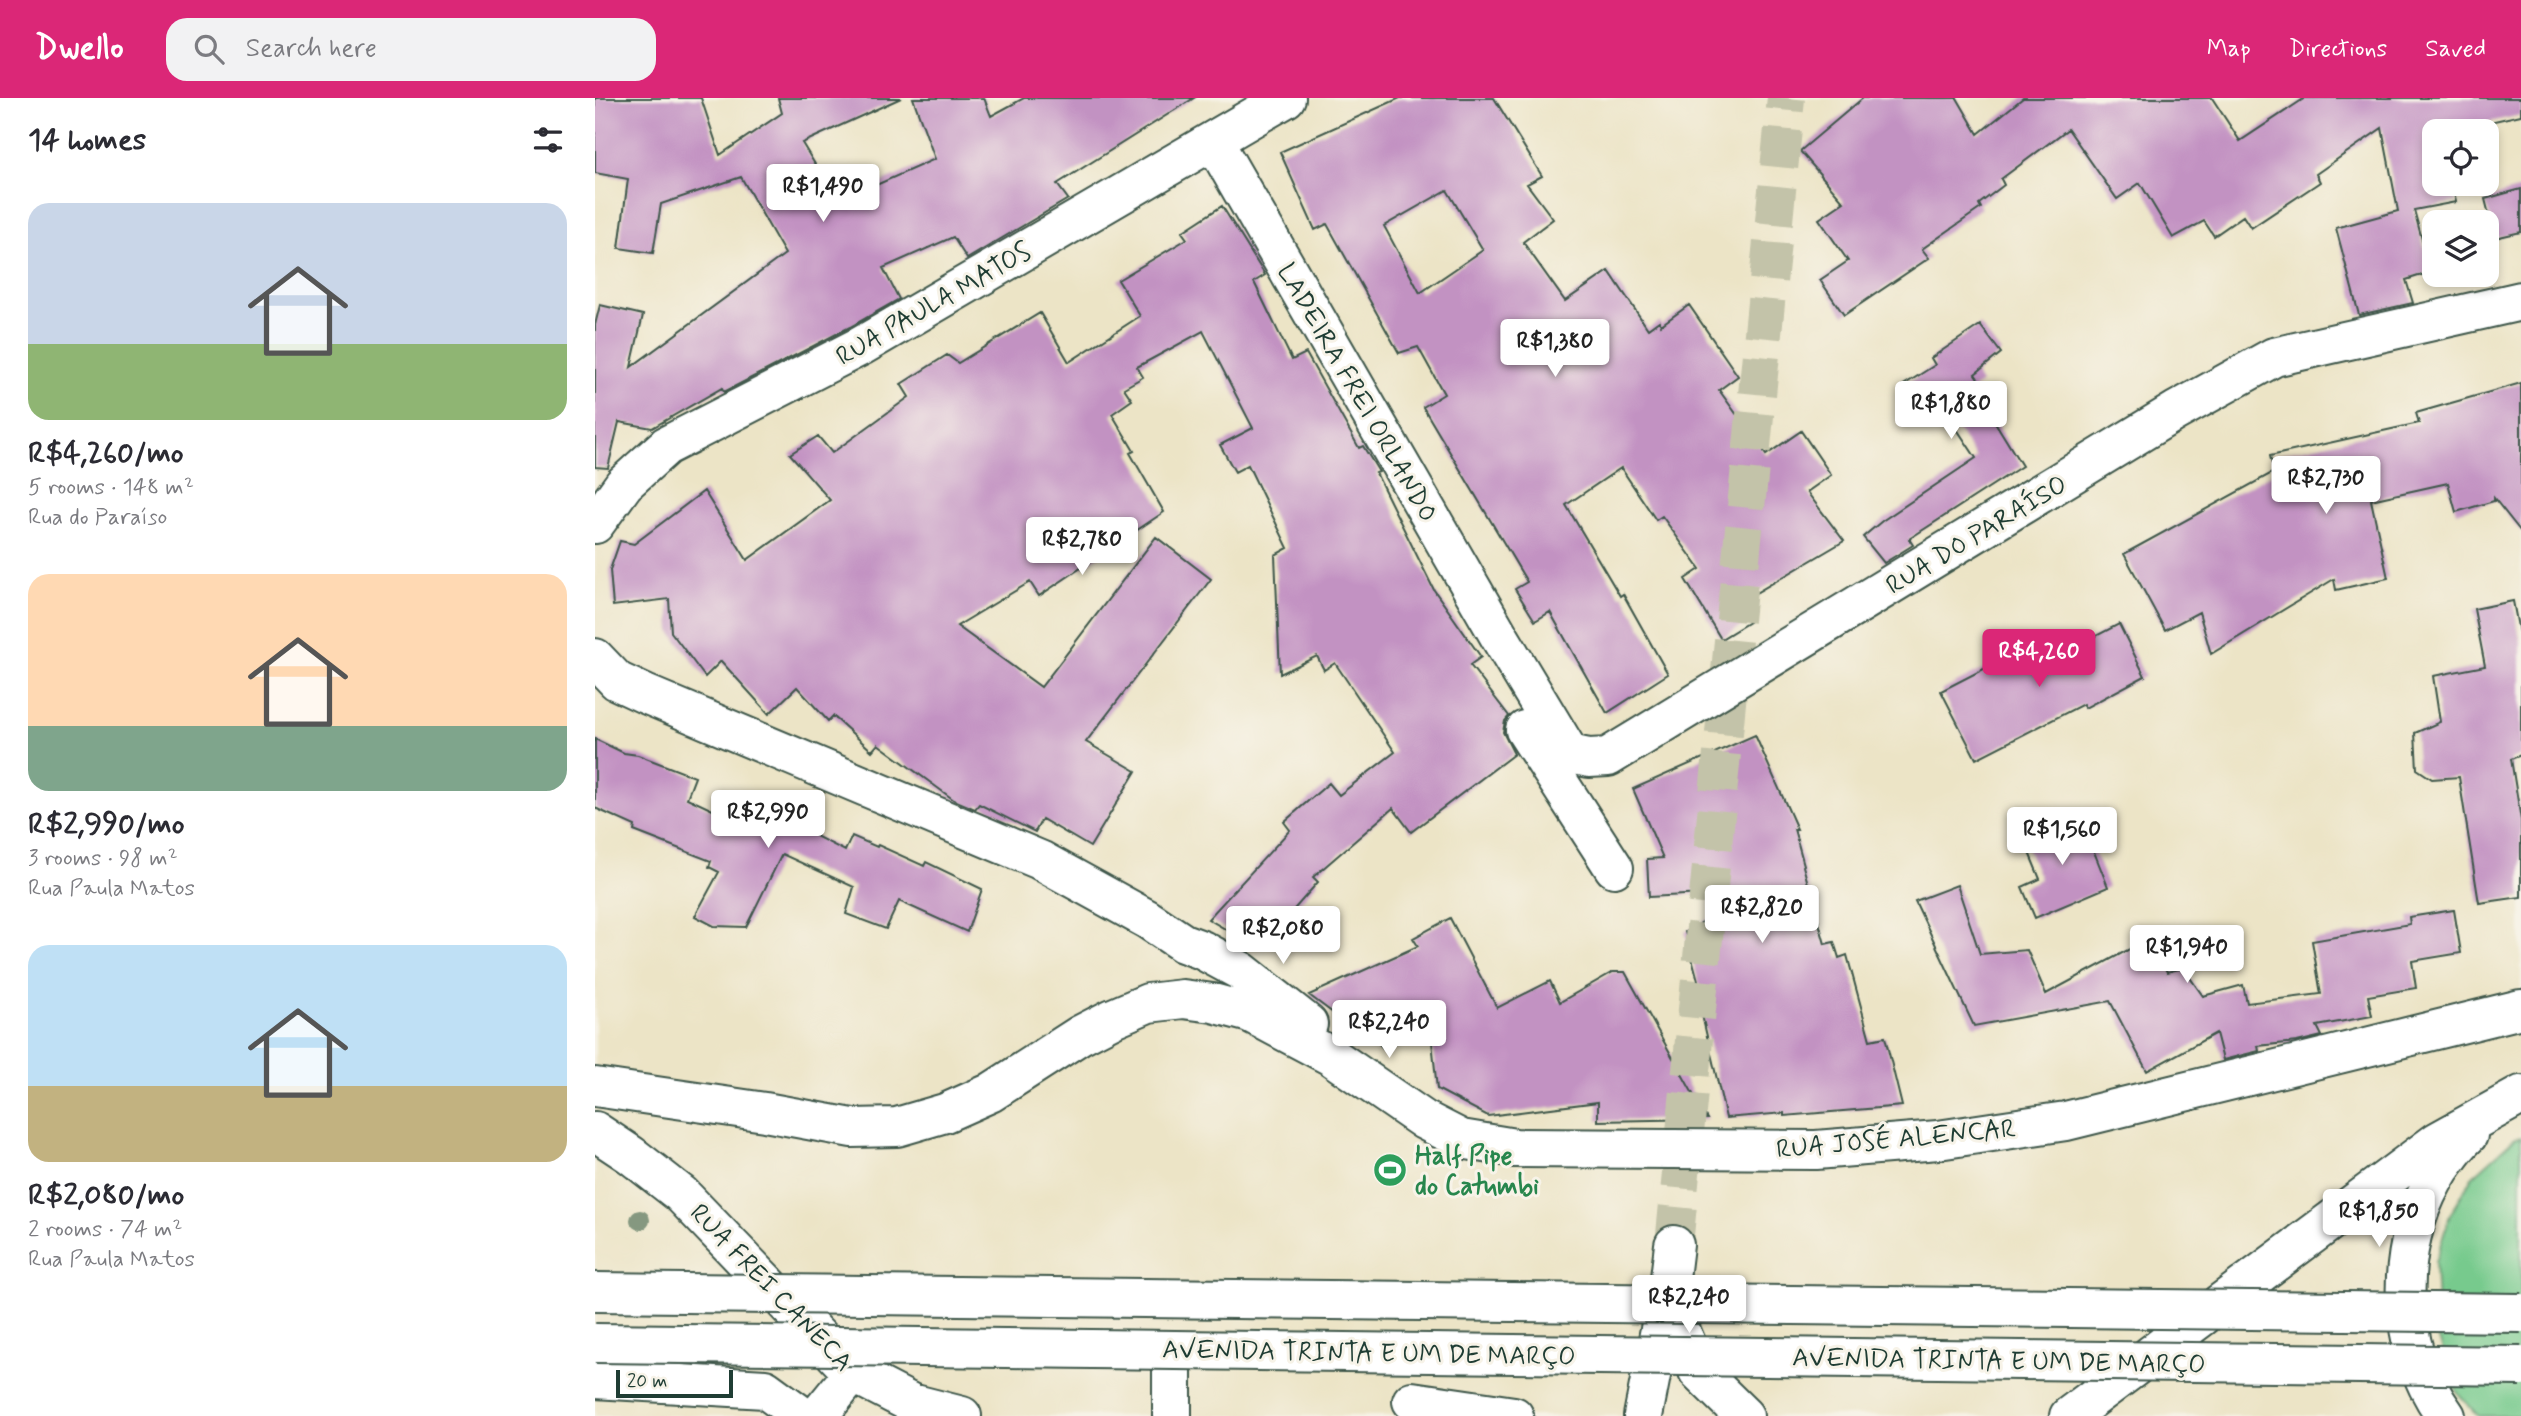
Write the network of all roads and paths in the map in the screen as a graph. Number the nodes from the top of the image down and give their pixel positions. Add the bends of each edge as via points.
1 (1286, 98) edge
2 (1213, 142) junction
3 (2521, 301) edge
4 (595, 524) edge
5 (1502, 641) junction
6 (595, 658) edge
7 (1614, 869) dead end
8 (1183, 943) junction
9 (1162, 1000) junction
10 (2521, 1009) edge
11 (1331, 1056) junction
12 (595, 1087) edge
13 (2509, 1101) edge
14 (595, 1131) edge
15 (595, 1292) edge
16 (2521, 1313) edge
17 (595, 1343) edge
18 (1172, 1361) dead end
19 (2521, 1366) edge
20 (853, 1373) junction
21 (595, 1379) edge
22 (1412, 1401) dead end
23 (802, 1416) edge
24 (818, 1416) edge
25 (962, 1416) edge
26 (1172, 1416) edge
27 (1514, 1416) edge
28 (1643, 1416) edge
29 (1744, 1416) edge
30 (2069, 1416) edge
31 (2447, 1416) edge

1 - 2 street, RUA PAULA MATOS
2 - 4 street, RUA PAULA MATOS via 862,346 666,446 624,484
2 - 5 street, LADEIRA FREI ORLANDO
3 - 5 street, RUA DO PARAÍSO via 2274,357 2176,411 1608,757 1570,754
5 - 7 street via 1496,667 1503,693
6 - 8 street via 617,681 645,694 1040,860
8 - 9 street via 1191,954 1189,967
8 - 11 street via 1241,971 1312,1028
9 - 11 street, RUA JOSÉ ALENCAR via 1213,1003 1250,1013
9 - 12 street via 1080,1035 990,1093 946,1113 897,1127 852,1128
10 - 11 street, RUA JOSÉ ALENCAR via 2066,1121 1938,1140 1816,1150 1515,1148 1461,1139 1424,1120
13 - 30 street via 2438,1141
13 - 31 street via 2457,1144 2427,1190 2409,1241 2404,1294 2412,1348 2433,1398
14 - 20 street, RUA FREI CANECA via 681,1194
15 - 16 street, AVENIDA TRINTA E UM DE MARÇO, bridge
17 - 19 street, AVENIDA TRINTA E UM DE MARÇO, bridge
18 - 26 street
20 - 24 street
20 - 25 street, RUA FREI CANECA via 911,1403
21 - 23 street via 765,1389
22 - 27 street
28 - 29 street via 1672,1262 1678,1324 1698,1371

